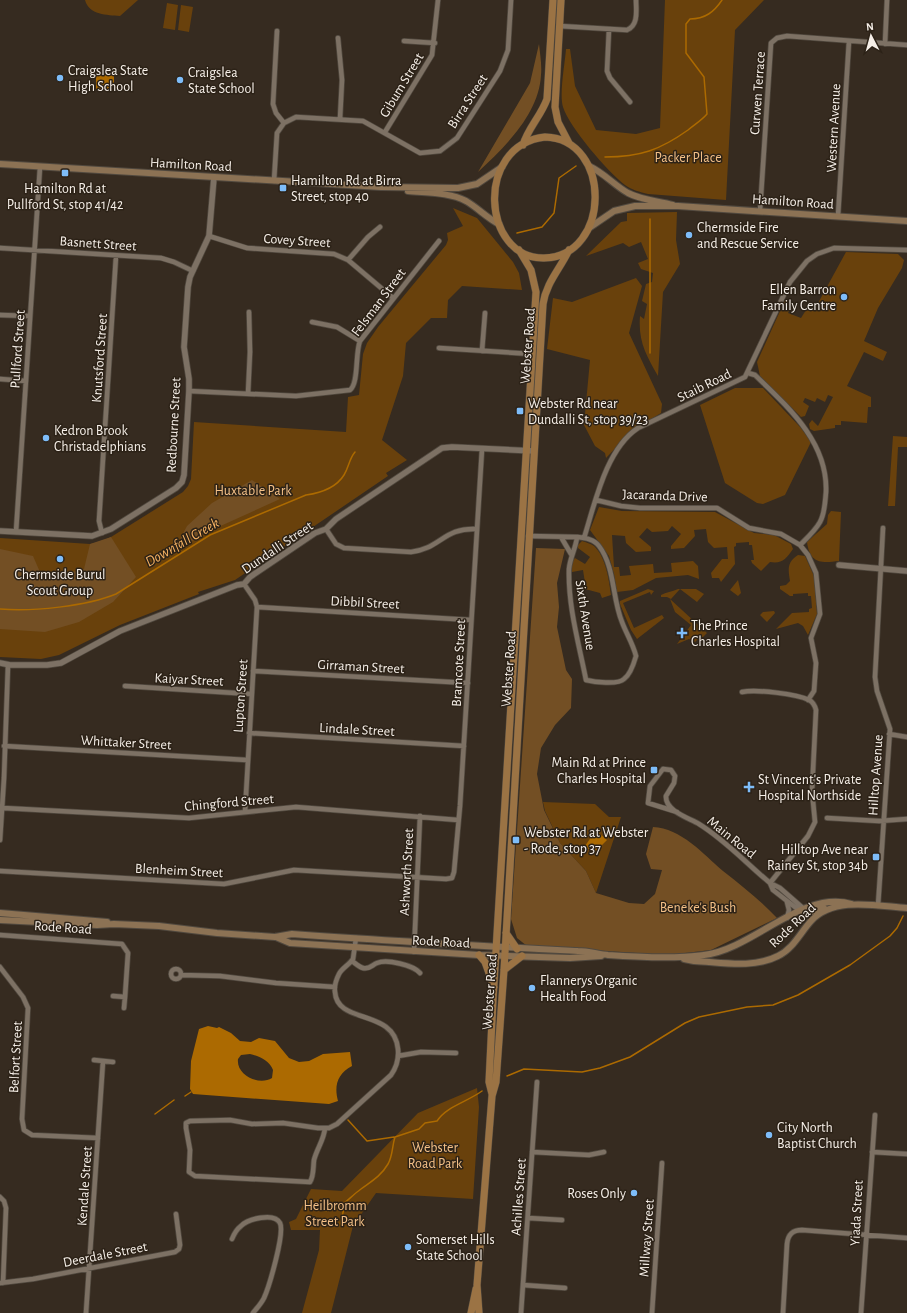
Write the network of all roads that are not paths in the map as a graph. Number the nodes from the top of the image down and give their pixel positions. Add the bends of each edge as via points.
1 (438, 0) edge
2 (510, 0) edge
3 (553, 0) edge
4 (561, 0) edge
5 (636, 0) edge
6 (887, 0) edge
7 (559, 26) junction
8 (608, 28) junction
9 (277, 30) dead end
10 (338, 38) dead end
11 (404, 41) dead end
12 (849, 41) junction
13 (435, 43) junction
14 (885, 44) junction
15 (907, 45) edge
16 (630, 102) dead end
17 (340, 119) junction
18 (284, 123) junction
19 (385, 132) junction
20 (569, 143) junction
21 (522, 145) junction
22 (0, 164) edge
23 (589, 166) junction
24 (40, 167) junction
25 (502, 167) junction
26 (214, 178) junction
27 (274, 181) junction
28 (381, 187) junction
29 (678, 206) junction
30 (760, 211) junction
31 (838, 216) junction
32 (907, 221) edge
33 (499, 224) junction
34 (380, 227) dead end
35 (589, 228) junction
36 (209, 236) junction
37 (439, 240) dead end
38 (0, 248) edge
39 (906, 249) edge
40 (34, 250) junction
41 (519, 250) junction
42 (569, 250) junction
43 (116, 256) junction
44 (348, 260) junction
45 (193, 271) junction
46 (393, 298) junction
47 (249, 312) dead end
48 (485, 313) dead end
49 (0, 315) edge
50 (30, 316) junction
51 (312, 322) dead end
52 (360, 340) junction
53 (439, 348) dead end
54 (482, 351) junction
55 (532, 354) junction
56 (748, 372) junction
57 (0, 379) edge
58 (26, 381) junction
59 (189, 391) junction
60 (248, 394) junction
61 (482, 449) junction
62 (526, 451) junction
63 (534, 451) junction
64 (596, 500) junction
65 (883, 528) dead end
66 (326, 529) junction
67 (477, 529) junction
68 (0, 532) edge
69 (16, 532) junction
70 (102, 533) junction
71 (521, 536) junction
72 (530, 536) junction
73 (561, 537) junction
74 (577, 537) junction
75 (584, 538) junction
76 (800, 545) junction
77 (571, 554) junction
78 (839, 565) dead end
79 (881, 569) junction
80 (907, 570) edge
81 (244, 584) junction
82 (257, 608) junction
83 (472, 620) junction
84 (0, 663) edge
85 (8, 665) junction
86 (253, 671) junction
87 (468, 684) junction
88 (125, 686) dead end
89 (742, 692) dead end
90 (251, 694) junction
91 (808, 700) junction
92 (249, 733) junction
93 (889, 734) junction
94 (907, 737) edge
95 (4, 746) junction
96 (464, 746) junction
97 (247, 760) junction
98 (2, 777) edge
99 (3, 808) junction
100 (245, 812) junction
101 (677, 812) junction
102 (420, 816) junction
103 (827, 818) dead end
104 (907, 819) edge
105 (458, 820) junction
106 (883, 820) junction
107 (0, 840) edge
108 (0, 871) edge
109 (417, 878) junction
110 (452, 878) joint
111 (770, 883) junction
112 (787, 902) junction
113 (852, 904) junction
114 (878, 906) junction
115 (835, 907) junction
116 (907, 908) edge
117 (803, 911) junction
118 (0, 913) edge
119 (787, 918) junction
120 (0, 920) edge
121 (114, 924) junction
122 (506, 932) junction
123 (801, 934) junction
124 (0, 935) edge
125 (275, 937) junction
126 (356, 938) junction
127 (0, 940) edge
128 (414, 943) junction
129 (355, 948) junction
130 (497, 948) junction
131 (517, 949) junction
132 (414, 952) junction
133 (505, 952) junction
134 (479, 955) junction
135 (607, 955) junction
136 (496, 956) junction
137 (522, 956) junction
138 (677, 958) junction
139 (352, 961) junction
140 (0, 967) edge
141 (504, 970) junction
142 (420, 973) dead end
143 (181, 976) dead end
144 (335, 987) junction
145 (494, 988) junction
146 (113, 996) dead end
147 (125, 997) junction
148 (124, 1008) dead end
149 (456, 1053) dead end
150 (398, 1056) junction
151 (94, 1060) dead end
152 (103, 1061) junction
153 (113, 1062) dead end
154 (537, 1082) dead end
155 (492, 1096) junction
156 (875, 1115) dead end
157 (325, 1128) junction
158 (98, 1138) junction
159 (532, 1152) junction
160 (604, 1152) dead end
161 (872, 1152) junction
162 (907, 1154) edge
163 (662, 1163) dead end
164 (0, 1197) edge
165 (176, 1214) dead end
166 (528, 1218) junction
167 (562, 1220) dead end
168 (866, 1234) junction
169 (907, 1238) edge
170 (232, 1239) dead end
171 (89, 1268) junction
172 (1, 1283) edge
173 (477, 1285) junction
174 (523, 1285) junction
175 (565, 1288) dead end
176 (86, 1313) edge
177 (253, 1313) edge
178 (471, 1313) edge
179 (479, 1313) edge
180 (522, 1313) edge
181 (652, 1313) edge
182 (783, 1313) edge
183 (862, 1313) edge

1 - 13 street, Gibum Street
2 - 19 street, Birra Street via 508,50 500,71 457,138 440,151 420,153
3 - 21 main road via 547,100
4 - 7 main road
5 - 8 street via 635,24 632,28
6 - 14 street
7 - 8 street
7 - 20 main road via 555,107 560,127
8 - 16 street via 607,71
9 - 18 street via 273,104
10 - 17 street via 342,80
11 - 13 street
12 - 14 street, Curwen Terrace
12 - 30 street, Curwen Terrace via 787,36 777,38 772,43
12 - 31 street, Western Avenue
13 - 19 street, Gibum Street via 432,55
14 - 15 street, Curwen Terrace
17 - 18 street, Birra Street via 301,117 289,119
17 - 19 street, Birra Street via 366,122
18 - 27 street via 276,138
20 - 21 main road via 545,137 533,139
20 - 23 main road via 580,152
21 - 25 main road via 510,155
22 - 24 main road, Hamilton Road
23 - 29 main road, Hamilton Road via 635,196
23 - 35 main road via 595,184 596,198
24 - 26 main road, Hamilton Road
24 - 40 street, Pullford Street
25 - 28 main road, Hamilton Road via 482,181 463,187
25 - 33 main road via 494,194
26 - 27 main road, Hamilton Road
26 - 36 street, Redbourne Street
27 - 28 main road, Hamilton Road
28 - 33 main road, Hamilton Road via 455,197
29 - 30 main road, Hamilton Road
29 - 35 main road, Hamilton Road via 621,208
30 - 31 main road, Hamilton Road
31 - 32 main road, Hamilton Road
33 - 41 main road via 508,239
34 - 44 street
35 - 42 main road
36 - 44 street, Covey Street via 247,248 330,252
36 - 45 street, Redbourne Street
37 - 46 street, Felsman Street
38 - 40 street, Basnett Street
39 - 56 street, Staib Road via 834,248 807,261 790,282
40 - 43 street, Basnett Street
40 - 50 street, Pullford Street
41 - 42 main road via 533,257 543,258 560,255
41 - 55 main road, Webster Road via 531,270 535,287
42 - 63 main road, Webster Road via 548,284 544,297
43 - 45 street, Basnett Street via 166,259
43 - 70 street, Knutsford Street via 99,521
44 - 46 street, Covey Street
45 - 59 street, Redbourne Street via 188,286 184,347
46 - 52 street, Felsman Street
47 - 60 street
48 - 54 street
49 - 50 street
50 - 58 street, Pullford Street
51 - 52 street via 337,327
52 - 60 street, Felsman Street via 355,383 350,390 296,396
53 - 54 street
54 - 55 street
55 - 62 main road, Webster Road
56 - 64 street, Staib Road via 745,377 726,387 633,432 615,453
56 - 76 street via 759,379 802,423 820,456 826,487 825,508 820,522
57 - 58 street
58 - 69 street, Pullford Street
59 - 60 street, Felsman Street
59 - 70 street, Redbourne Street via 182,482
61 - 62 street, Dundalli Street
61 - 66 street, Dundalli Street via 452,447 438,450 336,519
61 - 67 street, Bramcote Street
62 - 63 street, Dundalli Street
62 - 71 main road, Webster Road
63 - 72 main road, Webster Road
64 - 75 street, Staib Road
64 - 76 street, Jacaranda Drive via 640,508 717,508 749,528 781,534
65 - 79 street, Hilltop Avenue
66 - 67 street via 336,544 344,548 411,552 431,547 454,531
66 - 81 street, Dundalli Street via 315,533 250,577
67 - 83 street, Bramcote Street
68 - 69 street, Redbourne Street
69 - 70 street, Redbourne Street via 84,537
71 - 72 street
71 - 130 main road, Webster Road
72 - 73 street
72 - 122 main road, Webster Road
73 - 74 street
73 - 77 street
74 - 75 street
74 - 77 street, Sixth Avenue via 576,547
75 - 77 street, Sixth Avenue via 594,541 606,558 622,622 636,656 622,681 596,683 586,680 569,589
76 - 91 street, Jacaranda Drive via 816,573 820,614 811,638 816,663 814,691
78 - 79 street
79 - 80 street
79 - 93 street, Hilltop Avenue via 874,677 889,723
81 - 82 street
81 - 85 street, Dundalli Street via 120,631 61,663
82 - 83 street, Dibbil Street
82 - 86 street, Lupton Street
83 - 87 street, Bramcote Street
84 - 85 street, Dundalli Street
85 - 95 street
86 - 87 street, Girraman Street
86 - 90 street, Lupton Street
87 - 96 street, Bramcote Street
88 - 90 street, Kaiyar Street
89 - 91 street via 768,692
90 - 92 street, Lupton Street
91 - 111 street via 814,706 817,717 812,791 815,822 808,836
92 - 96 street, Lindale Street
92 - 97 street, Lupton Street
93 - 94 street
93 - 106 street, Hilltop Avenue
95 - 97 street, Whittaker Street
95 - 98 street
96 - 105 street, Bramcote Street
97 - 100 street, Lupton Street
98 - 99 street
99 - 100 street, Chingford Street via 189,818
99 - 107 street
100 - 102 street, Chingford Street via 305,807
101 - 101 street, Main Road via 656,807 648,802 650,786 664,769 675,775 666,799 669,806
101 - 111 street, Main Road via 708,830
102 - 105 street, Chingford Street
102 - 109 street, Ashworth Street
103 - 106 street
104 - 106 street
105 - 110 street, Bramcote Street
106 - 114 street, Hilltop Avenue
108 - 109 street, Blenheim Street via 224,884 294,870
109 - 110 street, Blenheim Street
109 - 128 street, Ashworth Street
111 - 112 street, Main Road via 773,890
111 - 117 street, Main Road via 780,888
112 - 117 street, Main Road
112 - 119 street
113 - 114 main road, Rode Road
113 - 115 main road, Rode Road
113 - 117 main road, Rode Road via 830,902
114 - 116 main road, Rode Road
115 - 117 main road
115 - 123 main road, Rode Road via 816,916
117 - 119 main road, Rode Road
117 - 123 main road via 806,921
118 - 121 main road, Rode Road via 97,920
119 - 138 main road, Rode Road via 727,949 705,955
120 - 121 main road, Rode Road
121 - 125 main road, Rode Road
122 - 131 main road
122 - 133 main road, Webster Road
123 - 138 main road, Rode Road via 779,956 762,962 694,961
124 - 127 street
124 - 147 street, Rode Road via 123,945 128,956
125 - 126 main road, Rode Road via 292,934
125 - 129 main road, Rode Road via 290,943
126 - 128 main road, Rode Road
126 - 129 street
128 - 130 main road, Rode Road
128 - 132 street, Ashworth Street
129 - 132 main road, Rode Road
129 - 139 street
130 - 133 main road, Rode Road
130 - 136 main road, Webster Road
131 - 133 main road, Rode Road
131 - 135 main road, Rode Road via 587,951
132 - 134 main road, Rode Road
133 - 136 main road, Rode Road
133 - 137 main road, Rode Road
133 - 141 main road, Webster Road
134 - 136 main road, Rode Road
134 - 145 main road
135 - 137 main road, Rode Road via 570,958
135 - 138 main road, Rode Road
136 - 145 main road, Webster Road
137 - 141 main road
139 - 142 street via 365,968 378,962 406,965
139 - 144 street via 338,974
140 - 158 street, Belfort Street via 23,997 28,1008 22,1118 24,1130 32,1135
141 - 155 main road, Webster Road via 496,1082
143 - 144 street via 220,976
144 - 150 street via 337,1001 344,1010 376,1020 388,1030 397,1044
145 - 155 main road, Webster Road via 490,1082
146 - 147 street
147 - 148 street
149 - 150 street via 421,1052
150 - 157 street via 388,1079 334,1126
151 - 152 street
152 - 153 street
152 - 158 street, Kendale Street
154 - 159 street, Achilles Street
155 - 173 main road, Webster Road
156 - 161 street, Yiada Street
157 - 157 street via 283,1123 190,1120 186,1128 190,1150 189,1172 195,1176 310,1182 314,1159 324,1137
158 - 171 street, Kendale Street
159 - 160 street via 589,1155
159 - 166 street, Achilles Street
161 - 162 street
161 - 168 street, Yiada Street
163 - 181 street, Millway Street
164 - 172 street via 6,1208
165 - 171 street, Deerdale Street via 180,1243 176,1251
166 - 167 street
166 - 174 street, Achilles Street
168 - 169 street
168 - 182 street via 802,1230 792,1232 787,1244
168 - 183 street, Yiada Street
170 - 177 street via 240,1226 249,1222 271,1217 281,1225 281,1235 267,1290
171 - 172 street, Deerdale Street
171 - 176 street, Kendale Street
173 - 178 main road, Webster Road
173 - 179 main road, Webster Road
174 - 175 street
174 - 180 street, Achilles Street

